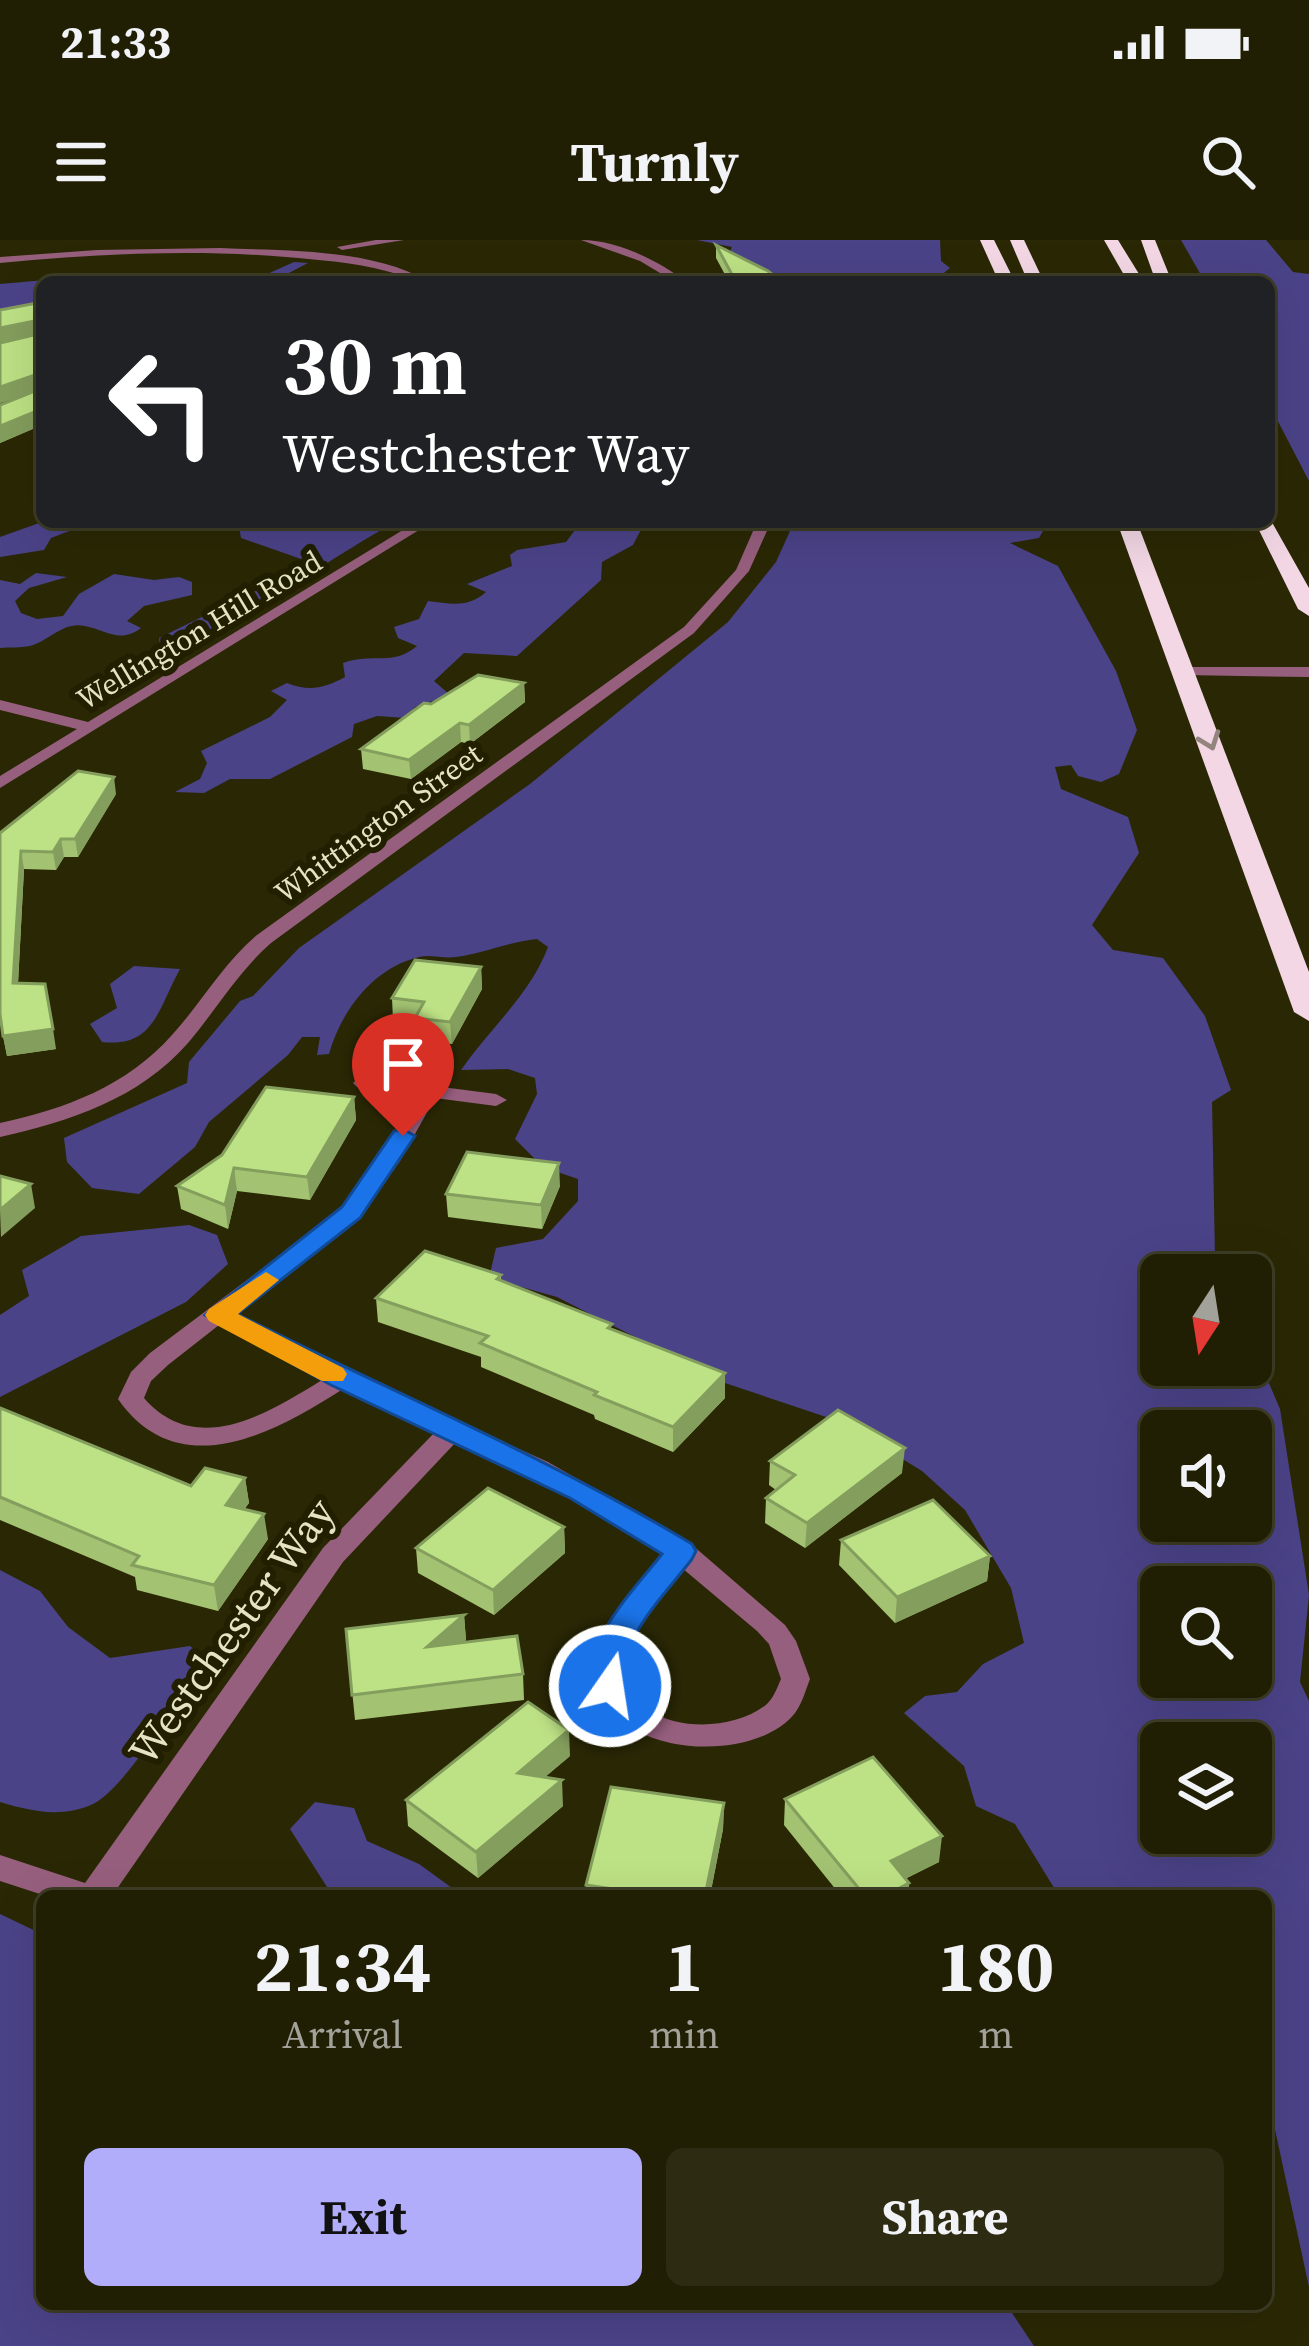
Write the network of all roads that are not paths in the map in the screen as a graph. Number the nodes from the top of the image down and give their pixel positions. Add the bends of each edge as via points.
1 (399, 240) edge
2 (586, 240) edge
3 (987, 240) edge
4 (1017, 240) edge
5 (1111, 240) edge
6 (1148, 240) edge
7 (332, 250) junction
8 (0, 260) edge
9 (414, 276) edge
10 (672, 276) edge
11 (1004, 276) edge
12 (1033, 276) edge
13 (1132, 276) edge
14 (1162, 276) edge
15 (415, 528) edge
16 (761, 528) edge
17 (1129, 528) edge
18 (1268, 528) edge
19 (1309, 609) edge
20 (1183, 670) junction
21 (1309, 671) edge
22 (0, 705) edge
23 (90, 727) junction
24 (0, 783) edge
25 (1309, 1012) edge
26 (364, 1083) dead end
27 (428, 1091) junction
28 (496, 1100) dead end
29 (0, 1130) edge
30 (218, 1315) junction
31 (341, 1379) junction
32 (453, 1429) junction
33 (681, 1551) junction
34 (0, 1868) edge
35 (71, 1890) edge
36 (94, 1890) edge

1 - 7 street
2 - 10 street
3 - 11 highway
4 - 12 highway
5 - 13 highway
6 - 14 highway
7 - 8 street via 242,246
7 - 9 street
15 - 23 street, Wellington Hill Road
16 - 29 street, Whittington Street via 742,571 689,630 263,939 146,1070 103,1099
17 - 20 highway
18 - 19 highway
20 - 21 street
20 -> 25 highway
22 - 23 street
23 - 24 street, Wellington Hill Road
26 - 27 street
27 - 28 street
27 - 30 street via 351,1213
30 - 31 street
30 - 31 street via 140,1378 131,1399 162,1429 220,1436 258,1426
31 - 32 street
32 - 33 street
32 - 36 street, Westchester Way via 333,1555
33 - 33 street via 624,1628 610,1657 610,1686 654,1728 744,1733 784,1706 793,1665 765,1621
34 - 35 street

